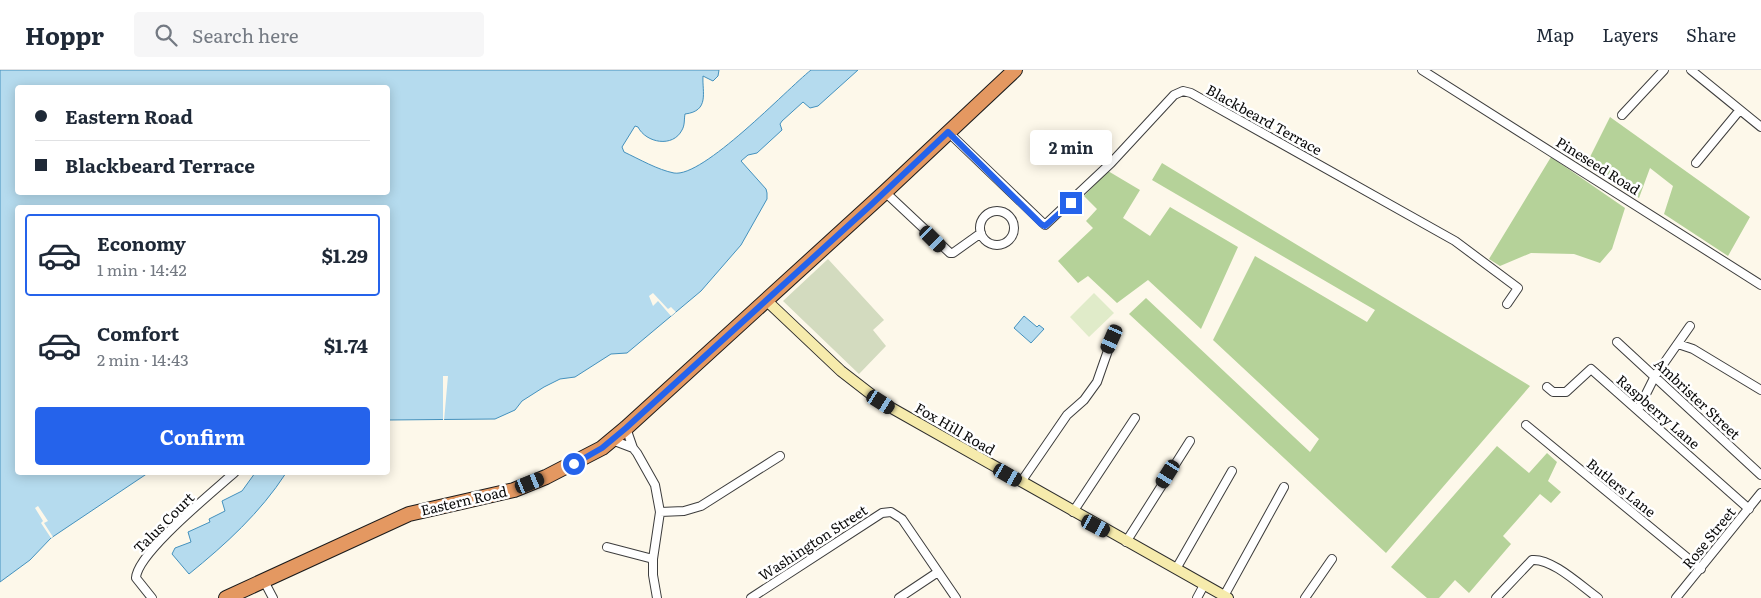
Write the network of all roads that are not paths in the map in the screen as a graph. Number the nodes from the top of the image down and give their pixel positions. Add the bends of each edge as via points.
1 (1015, 70) edge
2 (1422, 70) edge
3 (1664, 70) edge
4 (1692, 70) edge
5 (1740, 111) junction
6 (1622, 115) dead end
7 (1761, 128) edge
8 (948, 132) junction
9 (1696, 163) dead end
10 (885, 192) junction
11 (1020, 203) junction
12 (1009, 216) junction
13 (981, 233) junction
14 (1761, 285) edge
15 (766, 300) junction
16 (1507, 304) dead end
17 (1690, 326) dead end
18 (1112, 339) dead end
19 (1617, 342) dead end
20 (1678, 344) junction
21 (1655, 376) junction
22 (1547, 387) dead end
23 (1761, 390) edge
24 (1638, 410) junction
25 (1135, 418) dead end
26 (1526, 425) dead end
27 (626, 428) junction
28 (612, 440) junction
29 (1190, 441) dead end
30 (633, 448) junction
31 (780, 456) dead end
32 (1232, 471) dead end
33 (232, 475) edge
34 (1761, 475) edge
35 (1021, 482) junction
36 (1284, 487) dead end
37 (1761, 493) edge
38 (1749, 509) junction
39 (660, 512) junction
40 (1073, 512) junction
41 (1126, 542) junction
42 (607, 547) dead end
43 (653, 559) junction
44 (1332, 559) dead end
45 (1176, 569) junction
46 (1701, 569) junction
47 (938, 572) junction
48 (264, 581) junction
49 (1204, 585) junction
50 (1226, 597) edge
51 (152, 598) edge
52 (226, 598) edge
53 (273, 598) edge
54 (656, 598) edge
55 (750, 598) edge
56 (899, 598) edge
57 (956, 598) edge
58 (1197, 598) edge
59 (1305, 598) edge
60 (1496, 598) edge
61 (1598, 598) edge
62 (1676, 598) edge

1 - 8 highway, Eastern Road
2 - 14 street, Pineseed Road
3 - 6 street
4 - 5 street
5 - 7 street
5 - 9 street
8 - 10 highway, Eastern Road
8 - 11 street, Blackbeard Terrace
10 - 13 street via 950,253
10 - 15 highway, Eastern Road
11 - 12 street
11 - 16 street, Blackbeard Terrace via 1041,224 1050,223 1174,95 1183,91 1455,242 1518,288
12 - 13 street via 999,211 988,213 981,222
12 - 13 street via 1014,226 1008,241 992,244
15 - 27 highway, Eastern Road
15 - 35 main road, Fox Hill Road via 867,392
17 - 20 street
18 - 35 street via 1097,382 1084,400 1066,416
19 - 21 street, Ambrister Street
20 - 21 street
20 - 23 street via 1693,349
21 - 24 street
21 - 34 street, Ambrister Street
22 - 24 street, Raspberry Lane via 1552,392 1566,392 1591,369
24 - 38 street, Raspberry Lane
25 - 40 street
26 - 46 street, Butlers Lane
27 - 28 highway, Eastern Road
27 - 30 street
28 - 30 street
28 - 48 highway, Eastern Road via 574,464 514,490 408,514
29 - 41 street
30 - 39 street via 655,485
31 - 39 street via 700,506 684,511
32 - 45 street
33 - 51 street, Talus Court via 171,530 136,570 138,583
35 - 40 main road, Fox Hill Road
36 - 50 street
37 - 38 street, Rose Street
38 - 46 street, Rose Street
39 - 43 street
40 - 41 main road, Fox Hill Road
41 - 45 main road, Fox Hill Road
42 - 43 street
43 - 54 street
44 - 59 street
45 - 49 main road, Fox Hill Road
46 - 62 street, Rose Street
47 - 55 street, Washington Street via 902,520 891,512 882,513
47 - 56 street
47 - 57 street
48 - 52 highway, Eastern Road
48 - 53 street
49 - 50 main road, Fox Hill Road
49 - 58 street
60 - 61 street via 1532,560 1540,559

